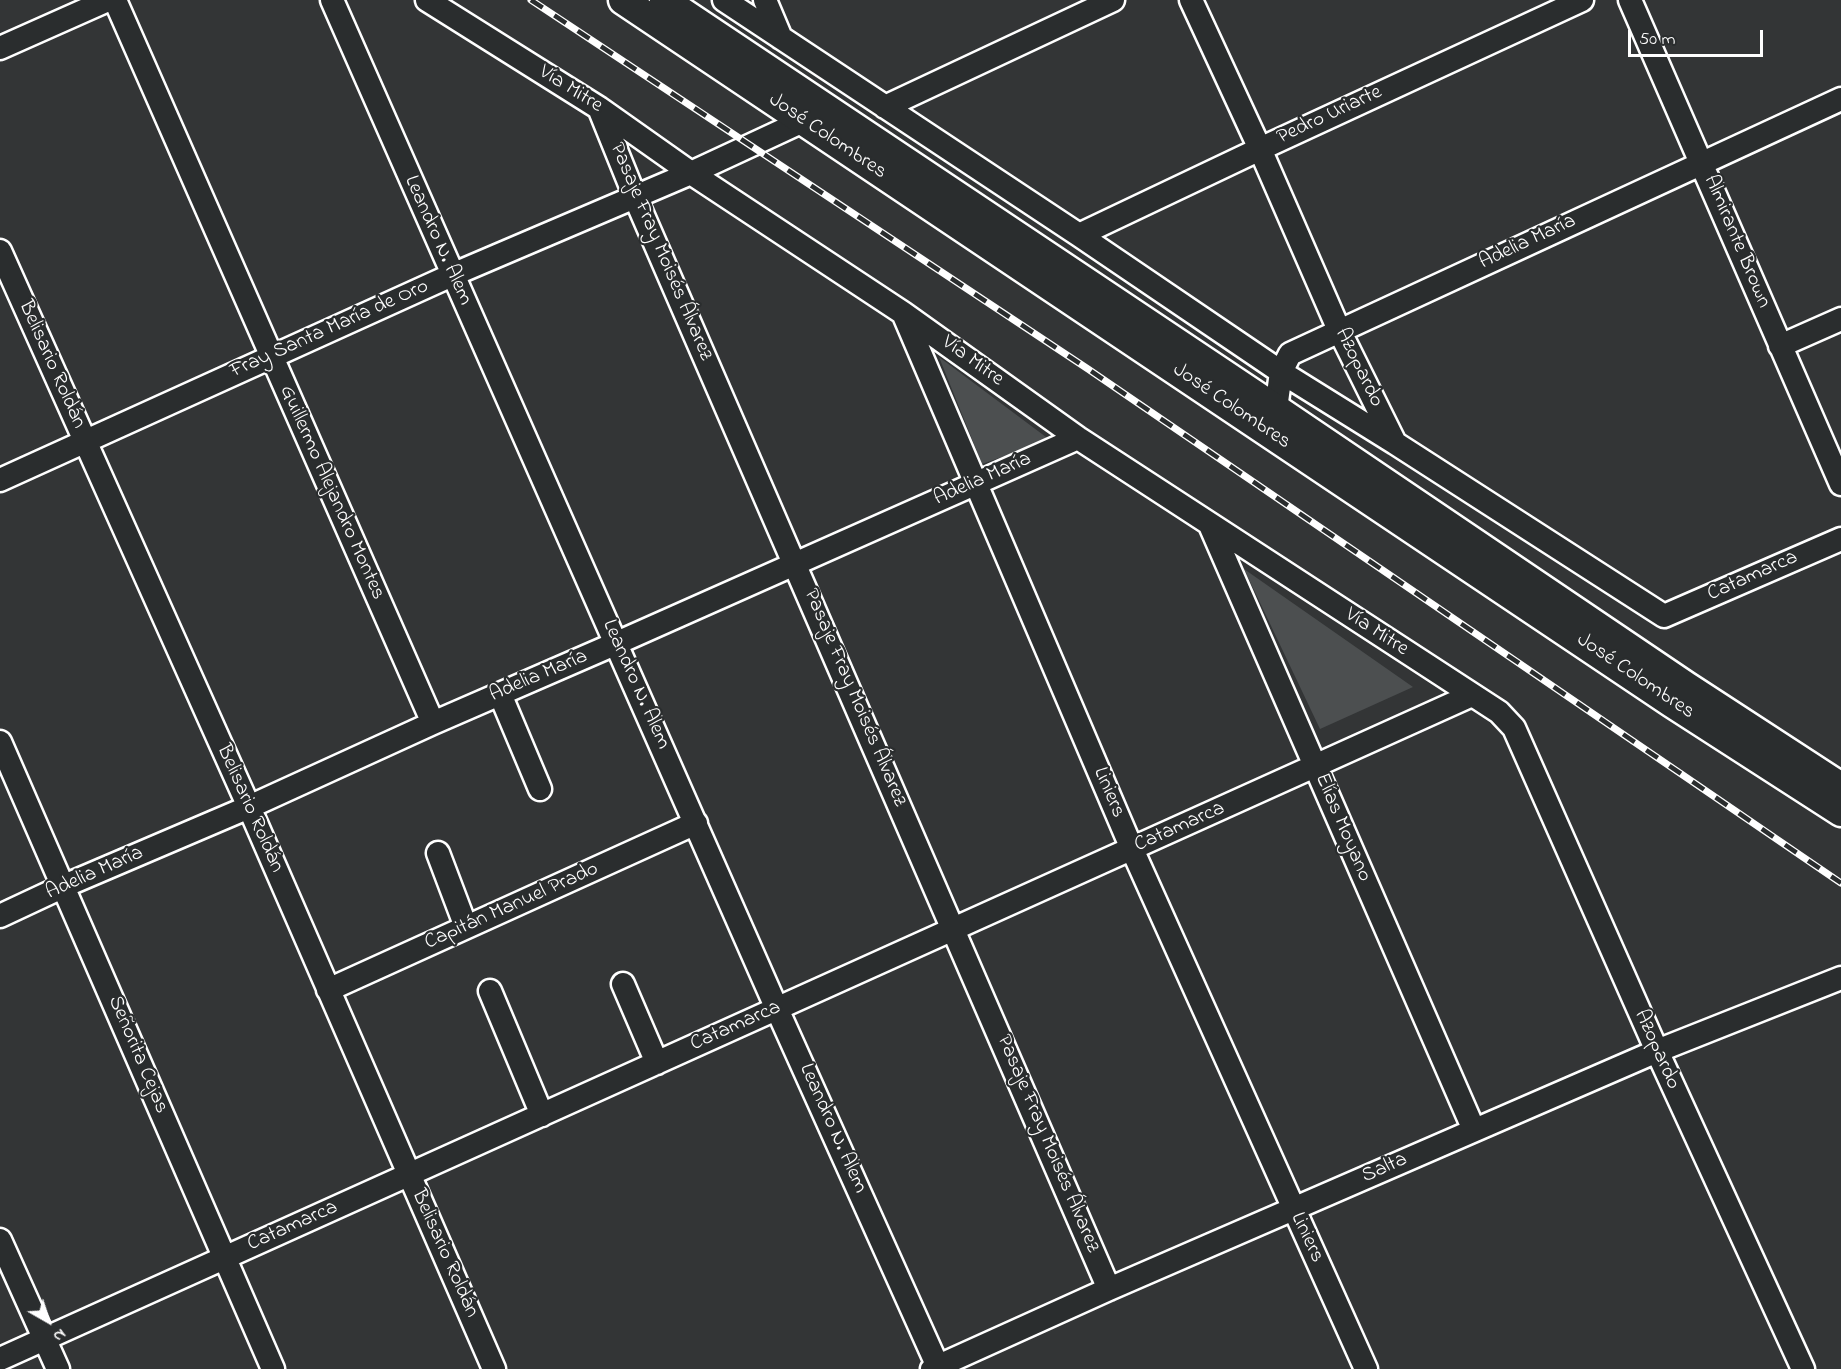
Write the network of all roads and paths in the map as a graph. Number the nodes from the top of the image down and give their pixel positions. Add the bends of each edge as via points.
1 (108, 0) edge
2 (115, 0) edge
3 (332, 0) edge
4 (427, 0) edge
5 (623, 0) edge
6 (664, 0) edge
7 (724, 0) edge
8 (765, 0) edge
9 (1113, 0) edge
10 (1191, 0) edge
11 (1582, 0) edge
12 (1630, 0) edge
13 (781, 38) junction
14 (0, 48) edge
15 (1841, 99) edge
16 (885, 107) junction
17 (599, 108) junction
18 (813, 113) junction
19 (1260, 149) junction
20 (1702, 162) junction
21 (691, 173) junction
22 (635, 197) junction
23 (1079, 235) junction
24 (0, 250) edge
25 (452, 275) junction
26 (903, 313) junction
27 (1841, 319) edge
28 (1339, 330) junction
29 (1780, 346) junction
30 (271, 357) junction
31 (1281, 372) junction
32 (1269, 419) junction
33 (1078, 438) junction
34 (86, 442) junction
35 (1395, 442) junction
36 (0, 480) edge
37 (976, 484) junction
38 (1841, 484) edge
39 (1210, 525) junction
40 (1841, 539) edge
41 (795, 564) junction
42 (617, 644) junction
43 (501, 694) junction
44 (1472, 695) junction
45 (433, 723) junction
46 (1514, 729) joint
47 (0, 742) edge
48 (1316, 767) junction
49 (1841, 787) edge
50 (540, 789) dead end
51 (249, 807) junction
52 (1841, 812) edge
53 (696, 823) junction
54 (1132, 849) junction
55 (438, 853) dead end
56 (64, 886) junction
57 (0, 916) edge
58 (466, 927) junction
59 (954, 930) junction
60 (1841, 978) edge
61 (623, 984) dead end
62 (328, 990) junction
63 (490, 991) dead end
64 (777, 1009) junction
65 (1657, 1051) junction
66 (657, 1063) junction
67 (542, 1115) junction
68 (1474, 1130) junction
69 (409, 1175) junction
70 (1293, 1209) junction
71 (0, 1240) edge
72 (224, 1258) junction
73 (1109, 1289) junction
74 (45, 1339) junction
75 (0, 1359) edge
76 (936, 1368) edge
77 (58, 1369) edge
78 (273, 1369) edge
79 (494, 1369) edge
80 (1366, 1369) edge
81 (1803, 1369) edge

1 - 14 street
2 - 30 street, Guillermo Alejandro Montes
3 - 25 street, Leandro N. Alem
4 - 17 street, Vía Mitre
5 - 18 main road, José Colombres
6 - 18 main road, José Colombres
7 - 13 street
8 - 13 street
9 - 16 street
10 - 19 street, Azopardo
11 - 19 street, Pedro Uriarte
12 - 20 street, Almirante Brown
13 - 16 street
15 - 20 street, Adelia María
16 - 23 street
17 - 21 street, Vía Mitre
17 - 22 street, Pasaje Fray Moisés Álvarez
18 - 21 street, Fray Santa María de Oro
18 - 32 main road, José Colombres
19 - 23 street, Pedro Uriarte
19 - 28 street, Azopardo
20 - 28 street, Adelia María
20 - 29 street, Almirante Brown
21 - 22 street, Fray Santa María de Oro
21 - 26 street, Vía Mitre
22 - 25 street, Fray Santa María de Oro
22 - 41 street, Pasaje Fray Moisés Álvarez
23 - 31 street
24 - 34 street, Belisario Roldán
25 - 30 street, Fray Santa María de Oro
25 - 42 street, Leandro N. Alem
26 - 33 street, Vía Mitre
26 - 37 street, Liniers
27 - 29 street
28 - 31 street, Adelia María via 1290,354
28 - 35 street, Azopardo
29 - 38 street, Almirante Brown
30 - 34 street, Fray Santa María de Oro
30 - 45 street, Guillermo Alejandro Montes
31 - 32 street, Adelia María
31 - 35 street
32 - 49 main road, José Colombres
32 - 52 main road, José Colombres via 1663,696
33 - 37 street, Adelia María
33 - 39 street, Vía Mitre
34 - 36 street, Fray Santa María de Oro
34 - 51 street, Belisario Roldán
35 - 40 street, Catamarca via 1664,616
37 - 41 street, Adelia María
37 - 54 street, Liniers
39 - 44 street, Vía Mitre
39 - 48 street, Elías Moyano
41 - 42 street, Adelia María
41 - 59 street, Pasaje Fray Moisés Álvarez
42 - 43 street, Adelia María
42 - 53 street, Leandro N. Alem
43 - 45 street, Adelia María
43 - 50 street
44 - 46 street, Vía Mitre via 1499,712
44 - 48 street, Catamarca
45 - 51 street, Adelia María
46 - 65 street, Azopardo
47 - 56 street, Señorita Cejas
48 - 54 street, Catamarca
48 - 68 street, Elías Moyano
51 - 56 street, Adelia María
51 - 62 street, Belisario Roldán
53 - 58 street, Capitán Manuel Prado
53 - 64 street, Leandro N. Alem
54 - 59 street, Catamarca
54 - 70 street, Liniers
55 - 58 street
56 - 57 street, Adelia María
56 - 72 street, Señorita Cejas
58 - 62 street, Capitán Manuel Prado
59 - 64 street, Catamarca
59 - 73 street, Pasaje Fray Moisés Álvarez
60 - 65 street, Salta
61 - 66 street
62 - 69 street, Belisario Roldán
63 - 67 street
64 - 66 street, Catamarca
64 - 76 street, Leandro N. Alem
65 - 68 street, Salta
65 - 81 street, Azopardo
66 - 67 street, Catamarca
67 - 69 street, Catamarca
68 - 70 street, Salta
69 - 72 street, Catamarca
69 - 79 street, Belisario Roldán
70 - 73 street, Salta
70 - 80 street, Liniers
71 - 74 street
72 - 74 street, Catamarca
72 - 78 street, Señorita Cejas
73 - 76 street, Salta
74 - 75 street, Catamarca
74 - 77 street

